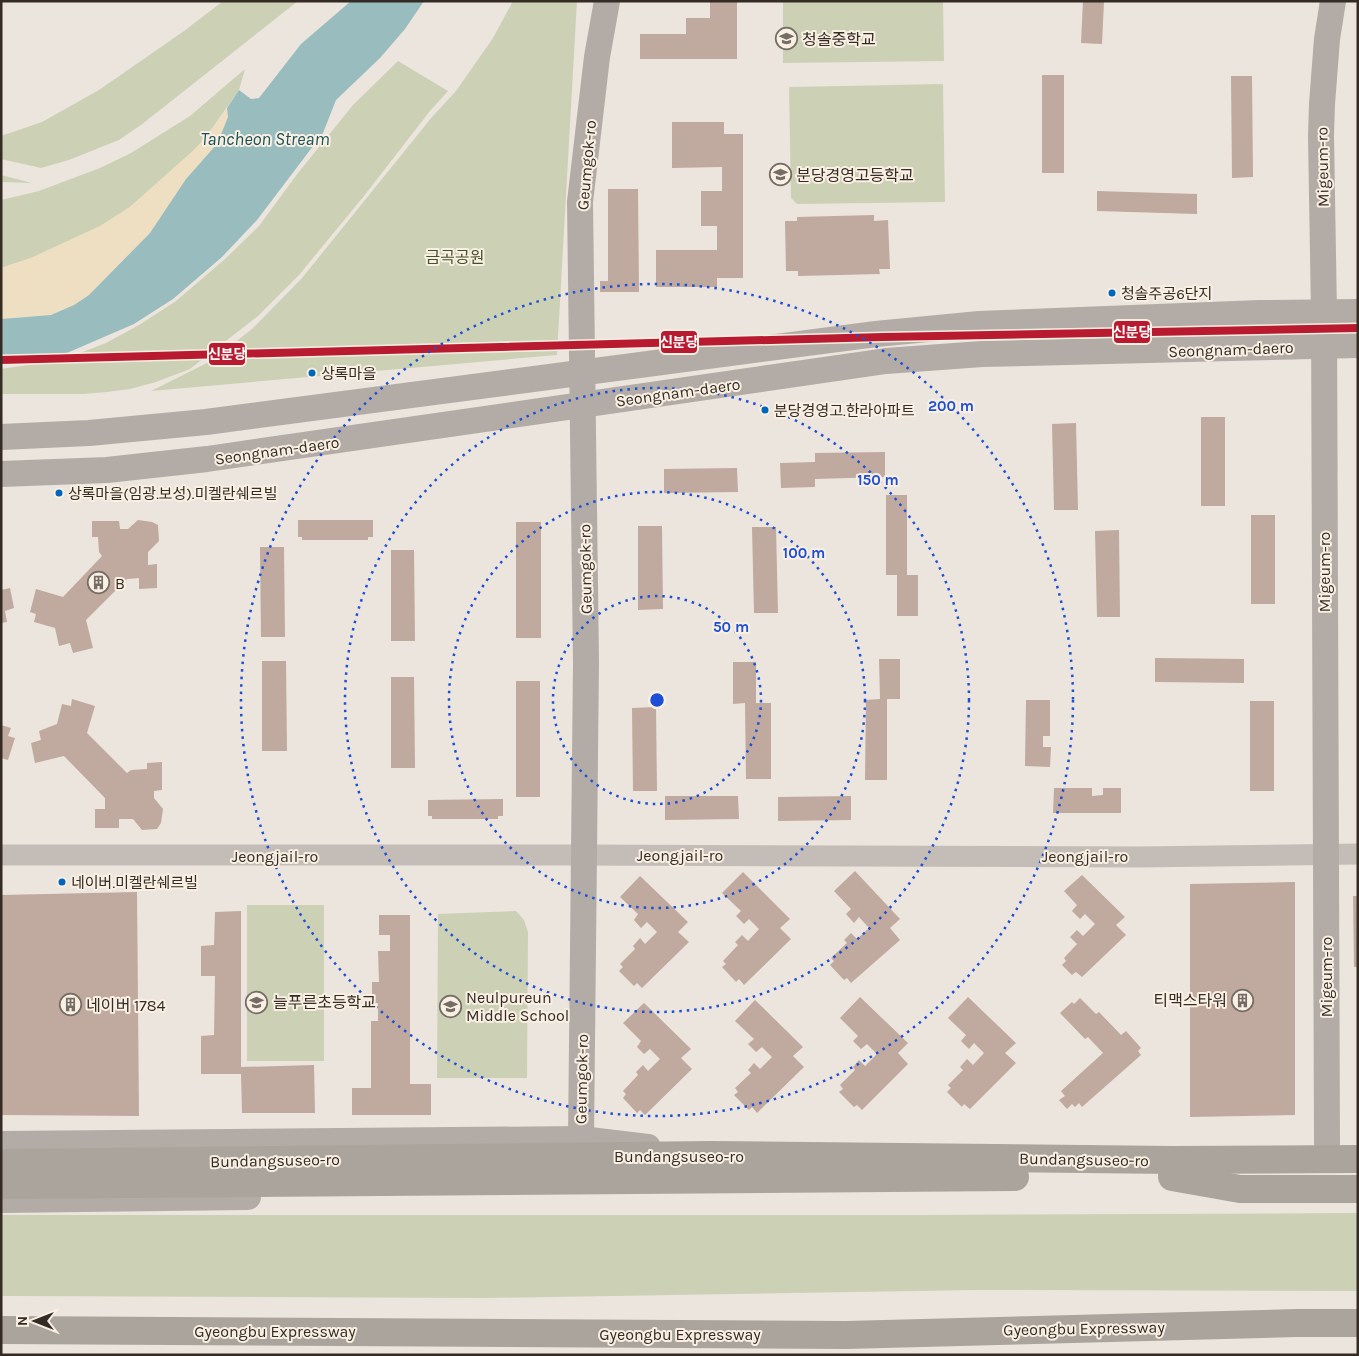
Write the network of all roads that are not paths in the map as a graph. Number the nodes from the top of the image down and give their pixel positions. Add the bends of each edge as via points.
1 (607, 1) edge
2 (1333, 1) edge
3 (1358, 312) edge
4 (1324, 313) junction
5 (1358, 345) edge
6 (1324, 346) junction
7 (582, 372) junction
8 (583, 406) junction
9 (1, 438) edge
10 (1, 474) edge
11 (1358, 854) edge
12 (1, 855) edge
13 (584, 855) junction
14 (1326, 856) junction
15 (580, 1139) junction
16 (1327, 1143) junction
17 (1358, 1143) edge
18 (1, 1144) edge
19 (1358, 1159) edge
20 (1, 1163) edge
21 (706, 1167) junction
22 (1172, 1169) junction
23 (1358, 1176) edge
24 (1, 1185) edge
25 (1358, 1190) edge
26 (1, 1200) edge
27 (1358, 1323) edge
28 (1, 1330) edge

1 - 7 main road, Geumgok-ro via 580,202
2 - 4 main road, Migeum-ro via 1326,38 1322,104
3 - 4 main road, Seongnam-daero
4 - 6 main road, Migeum-ro
4 - 7 main road, Seongnam-daero via 979,324
5 - 6 main road, Seongnam-daero
6 - 8 main road, Seongnam-daero via 982,354 886,361
6 - 14 main road, Migeum-ro
7 - 8 main road, Geumgok-ro
7 - 9 main road, Seongnam-daero via 206,422
8 - 10 main road, Seongnam-daero via 207,460 107,470
8 - 13 main road, Geumgok-ro
11 - 14 street, Jeongjail-ro
12 - 13 street, Jeongjail-ro
13 - 14 street, Jeongjail-ro
13 - 15 main road, Geumgok-ro
14 - 16 main road, Migeum-ro
15 - 18 main road
15 - 21 main road
16 - 17 highway
16 - 22 highway via 1242,1146
19 - 22 highway, Bundangsuseo-ro
20 - 21 highway, Bundangsuseo-ro
21 - 22 highway, Bundangsuseo-ro
21 - 24 highway, Bundangsuseo-ro
21 - 26 main road via 626,1192
22 - 23 highway, Bundangsuseo-ro
22 - 25 highway via 1240,1189
27 - 28 highway, Gyeongbu Expressway via 846,1334

